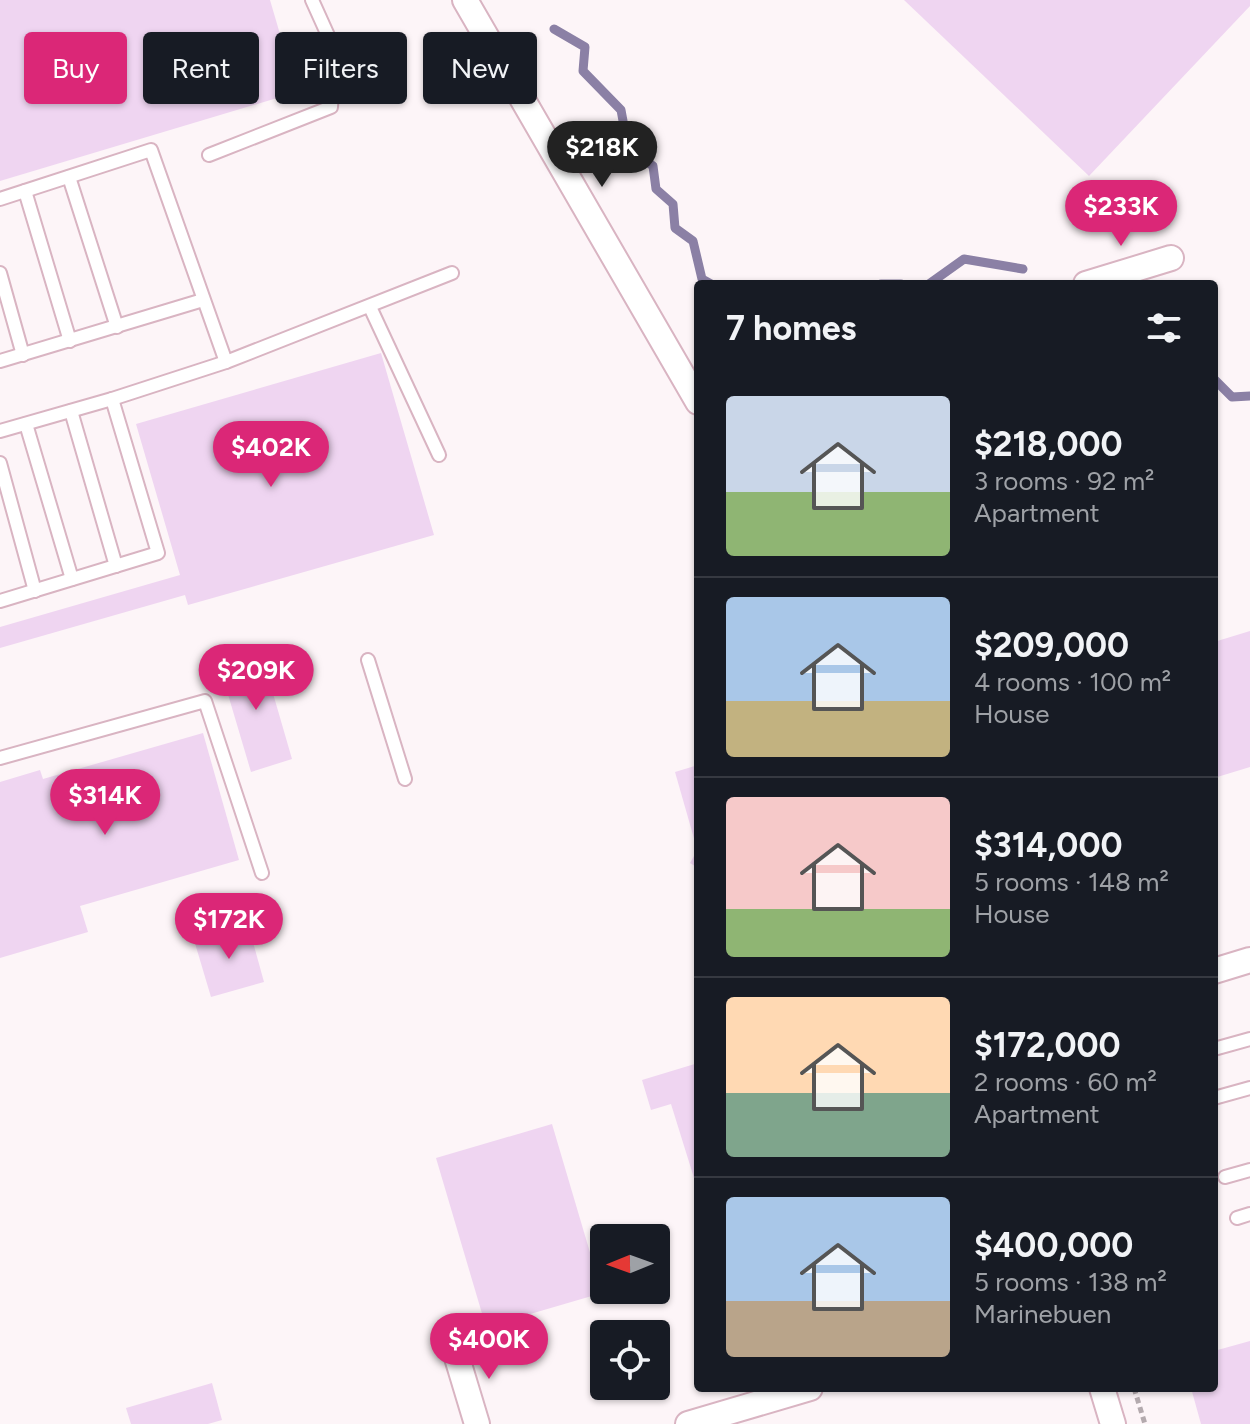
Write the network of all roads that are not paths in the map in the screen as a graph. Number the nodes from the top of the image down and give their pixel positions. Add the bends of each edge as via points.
1 (312, 0) edge
2 (465, 0) edge
3 (209, 155) dead end
4 (69, 177) junction
5 (25, 191) junction
6 (0, 199) edge
7 (1171, 258) dead end
8 (0, 273) edge
9 (452, 273) dead end
10 (1099, 280) edge
11 (203, 300) junction
12 (370, 307) junction
13 (117, 327) junction
14 (70, 341) junction
15 (23, 355) junction
16 (0, 361) edge
17 (226, 362) junction
18 (694, 395) edge
19 (112, 399) junction
20 (71, 411) junction
21 (26, 424) junction
22 (0, 431) edge
23 (439, 455) dead end
24 (0, 463) edge
25 (116, 566) junction
26 (72, 579) junction
27 (35, 591) junction
28 (0, 601) edge
29 (368, 660) dead end
30 (0, 758) edge
31 (405, 779) dead end
32 (262, 873) dead end
33 (1250, 960) edge
34 (1218, 970) edge
35 (1250, 1039) edge
36 (1218, 1048) edge
37 (1250, 1088) edge
38 (1218, 1097) edge
39 (1250, 1170) edge
40 (1225, 1177) dead end
41 (455, 1351) dead end
42 (796, 1392) edge
43 (1103, 1392) edge
44 (477, 1424) edge
45 (688, 1424) edge
46 (1113, 1424) edge

1 - 3 lane via 335,51 331,107
2 - 18 street
4 - 5 lane
4 - 11 lane via 151,150
4 - 13 lane
5 - 6 lane
5 - 14 lane
7 - 10 street
8 - 15 lane
9 - 12 lane
11 - 13 lane
11 - 17 lane
12 - 17 lane
12 - 23 lane
13 - 14 lane
14 - 15 lane
15 - 16 lane
17 - 19 lane
19 - 20 lane
19 - 25 lane via 158,553
20 - 21 lane
20 - 25 lane
21 - 22 lane
21 - 26 lane
24 - 27 lane
25 - 26 lane
26 - 27 lane
27 - 28 lane
29 - 31 lane
30 - 32 lane via 205,701
33 - 34 street
35 - 36 lane
37 - 38 lane
39 - 40 lane
41 - 44 street
42 - 45 street
43 - 46 street

